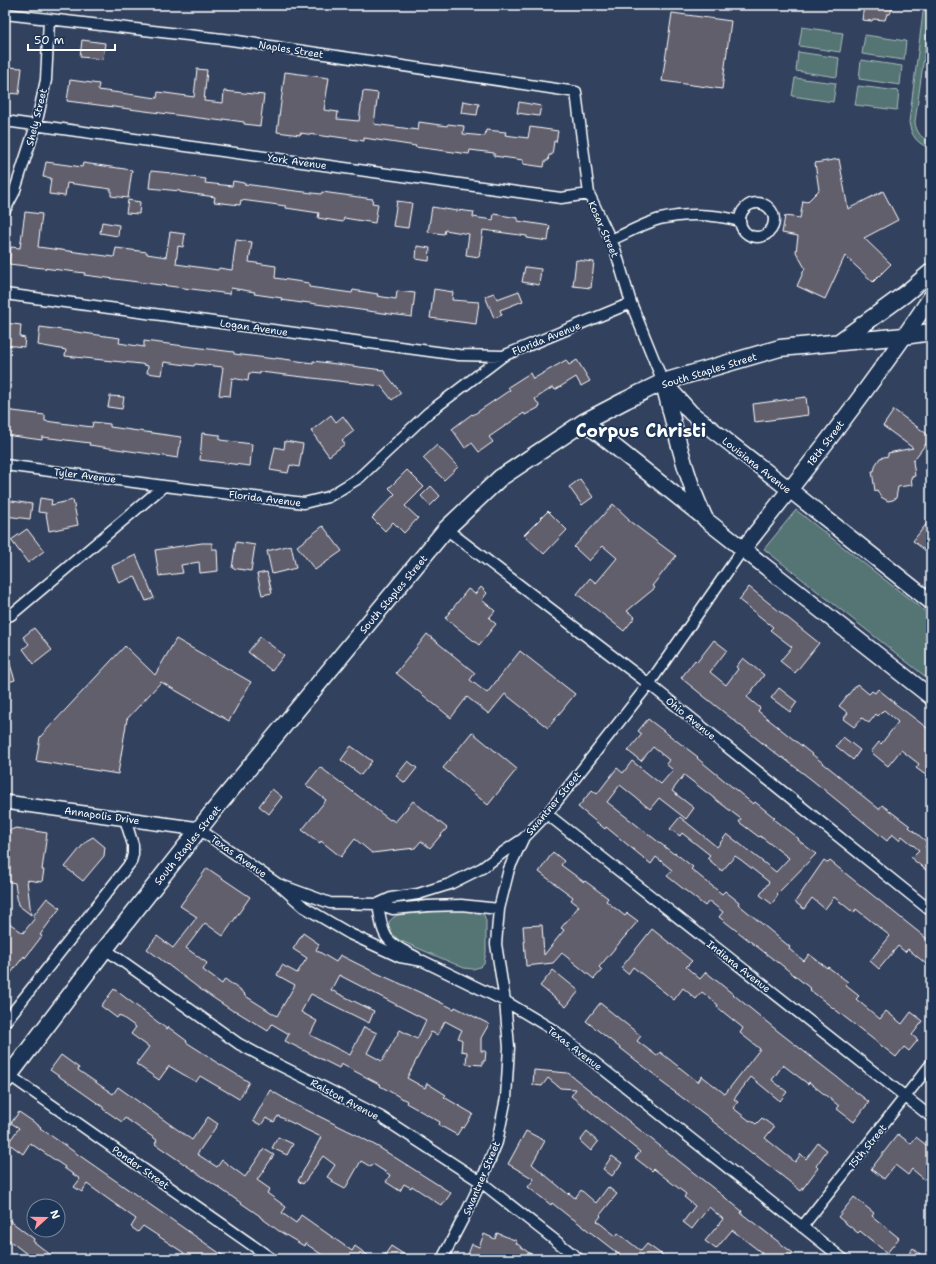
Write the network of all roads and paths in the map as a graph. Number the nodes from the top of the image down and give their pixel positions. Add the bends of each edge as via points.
1 (5, 14) edge
2 (49, 20) junction
3 (576, 92) joint
4 (5, 121) edge
5 (36, 125) junction
6 (589, 194) junction
7 (5, 210) edge
8 (740, 221) dead end
9 (611, 240) junction
10 (931, 272) edge
11 (5, 294) edge
12 (931, 296) edge
13 (631, 303) junction
14 (931, 332) edge
15 (904, 336) junction
16 (839, 342) junction
17 (503, 356) junction
18 (663, 382) junction
19 (584, 422) junction
20 (5, 465) edge
21 (164, 486) junction
22 (790, 490) junction
23 (706, 520) junction
24 (446, 529) junction
25 (743, 549) junction
26 (931, 602) edge
27 (5, 617) edge
28 (649, 684) junction
29 (931, 697) edge
30 (5, 802) edge
31 (547, 814) junction
32 (125, 819) junction
33 (199, 829) junction
34 (523, 839) junction
35 (278, 884) junction
36 (378, 904) junction
37 (499, 909) junction
38 (931, 911) edge
39 (105, 949) junction
40 (423, 961) junction
41 (505, 1001) junction
42 (5, 1022) edge
43 (931, 1064) edge
44 (7, 1078) edge
45 (905, 1097) junction
46 (931, 1117) edge
47 (481, 1182) junction
48 (802, 1227) junction
49 (272, 1259) edge
50 (442, 1259) edge
51 (579, 1259) edge
52 (843, 1259) edge

1 - 2 street, Naples Street
2 - 3 street, Naples Street via 232,40
2 - 5 street, Shely Street via 46,80
3 - 6 street, Kosar Street
4 - 5 street, York Avenue
5 - 6 street, York Avenue via 561,198
5 - 7 street, Shely Street via 14,193
6 - 9 street, Kosar Street
8 - 9 street via 724,216 684,215 658,219
9 - 13 street, Kosar Street
10 - 16 main road
11 - 17 street, Logan Avenue via 459,355
12 - 15 main road, 18th Street
13 - 17 street, Florida Avenue
13 - 18 street, Kosar Street
14 - 15 main road, South Staples Street
15 - 16 main road, South Staples Street
15 - 22 main road, 18th Street
16 - 18 main road, South Staples Street via 780,348
17 - 21 street, Florida Avenue via 428,413 359,478 328,497 304,503
18 - 19 main road, South Staples Street
18 - 22 main road, Louisiana Avenue via 691,413
18 - 23 main road via 686,467
19 - 23 main road
19 - 24 main road, South Staples Street via 500,478
20 - 21 street, Tyler Avenue
21 - 27 street via 11,615
22 - 25 main road, 18th Street
22 - 26 main road, Louisiana Avenue
23 - 25 main road
24 - 28 street, Ohio Avenue
24 - 33 main road, South Staples Street
25 - 28 street, Swantner Street
25 - 29 main road
28 - 31 street, Swantner Street
28 - 38 street, Ohio Avenue
30 - 32 street, Annapolis Drive
31 - 34 street, Swantner Street
31 - 45 street, Indiana Avenue
32 - 33 street, Annapolis Drive
32 - 42 street via 134,854 130,862
33 - 35 street, Texas Avenue
33 - 39 main road, South Staples Street
34 - 36 street, Texas Avenue via 482,868 450,884 418,894 391,898
34 - 37 street, Swantner Street via 509,869
35 - 36 street, Texas Avenue via 330,903
35 - 40 street, Texas Avenue via 304,907 350,934 400,957
36 - 37 street, Texas Avenue via 393,909 461,905
36 - 40 street via 388,940
37 - 41 street, Swantner Street via 496,944
39 - 44 main road, South Staples Street
39 - 47 street, Ralston Avenue via 239,1044 381,1118
40 - 41 street, Texas Avenue
41 - 47 street, Swantner Street via 509,1047 506,1098 497,1142
41 - 48 street, Texas Avenue via 555,1031
43 - 45 street, 15th Street
44 - 49 street, Ponder Street
45 - 46 street, Indiana Avenue
45 - 48 street, 15th Street
47 - 50 street, Swantner Street
47 - 51 street, Ralston Avenue
48 - 52 street, Texas Avenue

